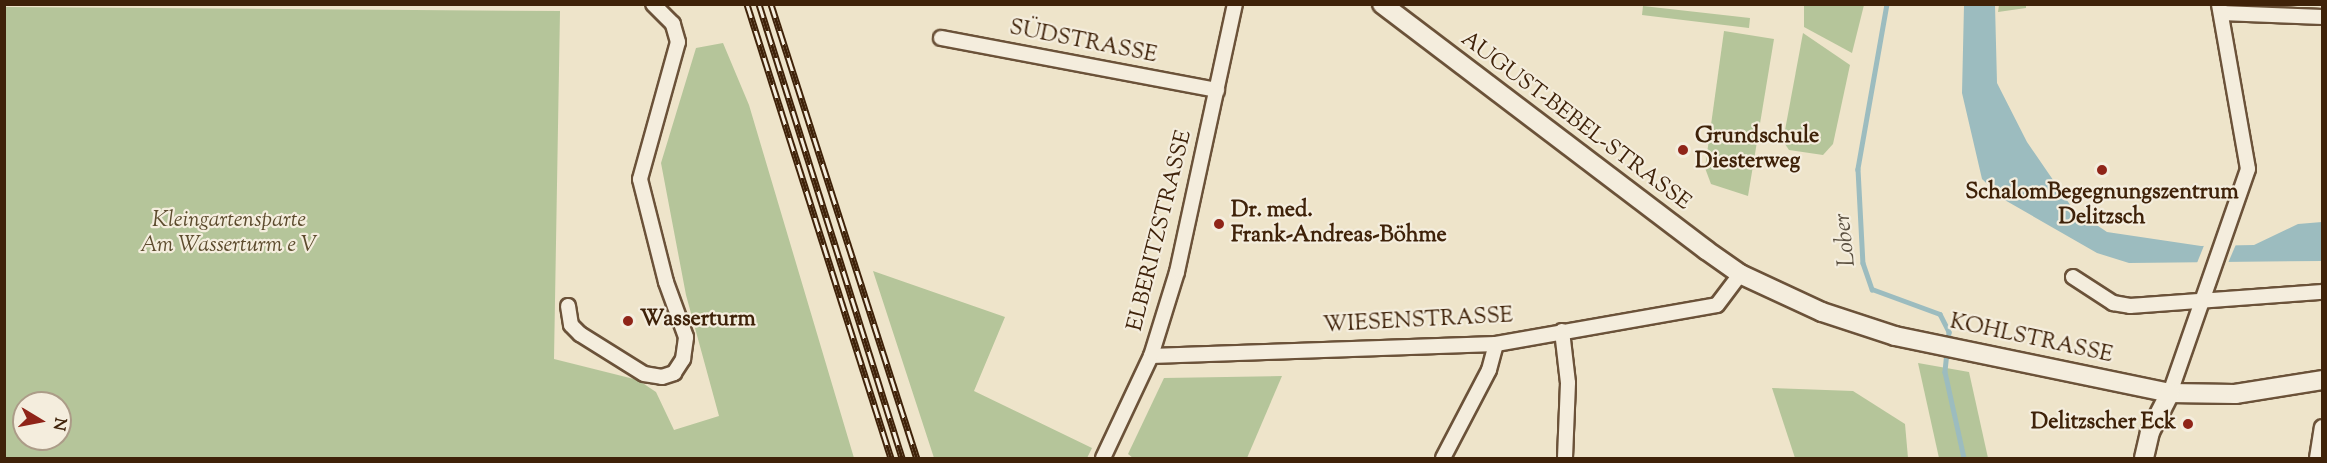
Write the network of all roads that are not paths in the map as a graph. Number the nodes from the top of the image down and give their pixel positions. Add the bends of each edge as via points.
1 (653, 4) edge
2 (1235, 4) edge
3 (1382, 4) edge
4 (2220, 9) edge
5 (2322, 17) edge
6 (941, 38) dead end
7 (1217, 90) junction
8 (1740, 274) junction
9 (2073, 277) dead end
10 (2322, 292) edge
11 (2199, 297) junction
12 (568, 306) dead end
13 (1562, 331) junction
14 (1496, 344) junction
15 (1151, 356) junction
16 (2322, 380) edge
17 (2170, 393) junction
18 (2322, 427) edge
19 (1102, 459) edge
20 (1443, 459) edge
21 (1565, 459) edge
22 (2144, 459) edge
23 (2317, 459) edge

1 - 12 street via 673,24 678,42 640,178 666,282 684,327 683,359 674,373 662,377 644,374 580,334 571,325
2 - 7 street, ELBERITZSTRASSE
3 - 8 street, AUGUST-BEBEL-STRASSE via 1622,191
4 - 5 street
4 - 11 street via 2248,169
6 - 7 street, SÜDSTRASSE
7 - 15 street, ELBERITZSTRASSE via 1177,272
8 - 13 street, WIESENSTRASSE via 1717,305
8 - 17 street, KOHLSTRASSE via 1822,312 1895,336
9 - 11 street via 2113,303 2130,306
10 - 11 street
11 - 17 street via 2188,350
13 - 14 street, WIESENSTRASSE
13 - 21 street via 1568,383
14 - 15 street, WIESENSTRASSE
14 - 20 street via 1489,370
15 - 19 street, ELBERITZSTRASSE
16 - 17 street, KOHLSTRASSE via 2235,394
17 - 22 street via 2150,432
18 - 23 street

